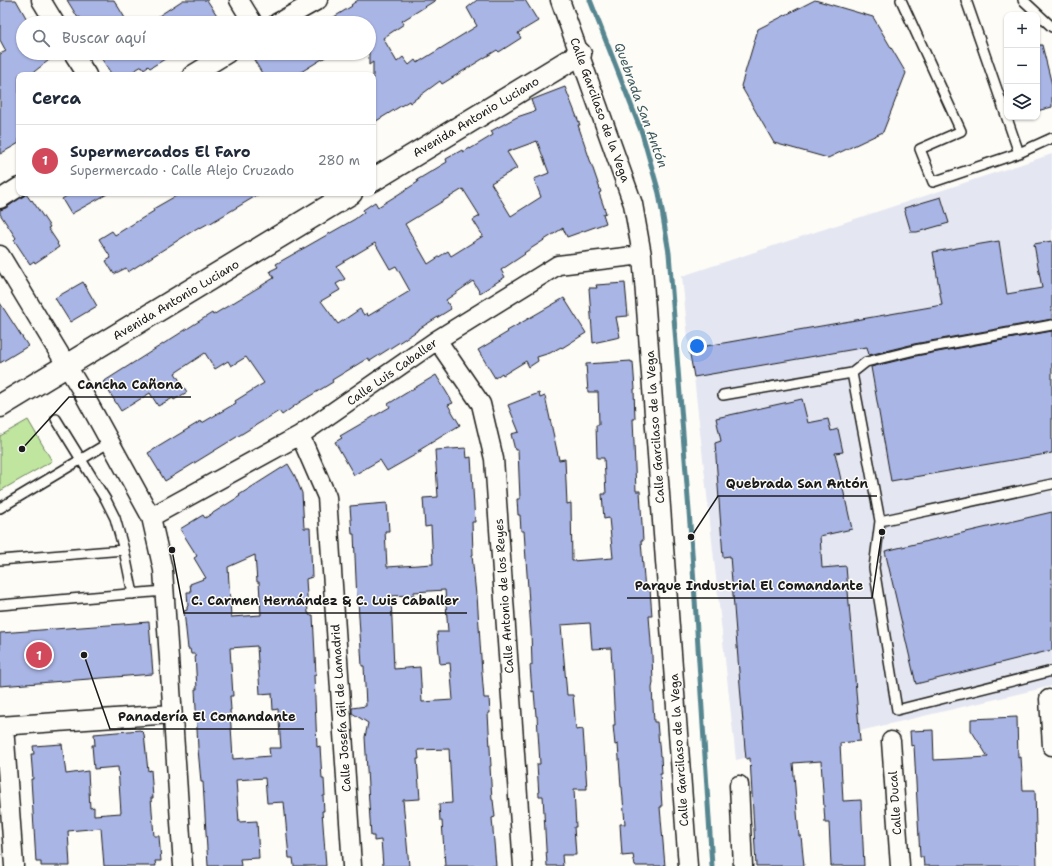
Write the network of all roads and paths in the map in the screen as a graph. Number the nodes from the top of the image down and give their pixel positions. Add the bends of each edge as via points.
1 (41, 0) edge
2 (240, 0) edge
3 (318, 0) edge
4 (560, 0) edge
5 (901, 0) edge
6 (966, 0) edge
7 (1023, 0) edge
8 (51, 16) edge
9 (249, 16) edge
10 (289, 16) edge
11 (1052, 27) edge
12 (580, 54) junction
13 (78, 60) edge
14 (217, 60) edge
15 (85, 72) edge
16 (197, 72) edge
17 (1052, 138) edge
18 (1019, 153) junction
19 (376, 178) edge
20 (16, 189) edge
21 (346, 196) edge
22 (0, 199) edge
23 (0, 255) edge
24 (642, 255) junction
25 (1052, 326) edge
26 (437, 340) junction
27 (66, 366) junction
28 (852, 373) junction
29 (723, 395) dead end
30 (0, 406) edge
31 (56, 419) dead end
32 (300, 435) junction
33 (110, 442) junction
34 (82, 459) junction
35 (1052, 484) edge
36 (0, 508) edge
37 (151, 517) junction
38 (880, 521) junction
39 (124, 550) junction
40 (0, 560) edge
41 (164, 591) junction
42 (133, 594) junction
43 (0, 605) edge
44 (1052, 672) edge
45 (1048, 699) dead end
46 (172, 714) junction
47 (2, 726) edge
48 (891, 741) dead end
49 (1052, 746) edge
50 (740, 785) dead end
51 (14, 866) edge
52 (183, 866) edge
53 (352, 866) edge
54 (523, 866) edge
55 (688, 866) edge
56 (743, 866) edge
57 (900, 866) edge

1 - 8 street
2 - 9 street
3 - 10 street
4 - 12 street, Calle Garcilaso de la Vega
5 - 18 lane via 961,132 920,149 933,182
6 - 18 lane
7 - 11 lane
12 - 19 street, Avenida Antonio Luciano
12 - 24 street, Calle Garcilaso de la Vega via 634,204
13 - 15 street
14 - 16 street
17 - 18 lane
20 - 22 street
21 - 27 street, Avenida Antonio Luciano
23 - 27 street
24 - 26 street, Calle Luis Caballer via 558,265
24 - 55 street, Calle Garcilaso de la Vega
25 - 28 lane via 916,350 866,362
26 - 32 street, Calle Luis Caballer
26 - 54 street, Calle Antonio de los Reyes via 481,404 494,459
27 - 30 street, Avenida Antonio Luciano
27 - 33 street
28 - 29 lane
28 - 38 lane
31 - 34 lane
32 - 37 street, Calle Luis Caballer
32 - 53 street, Calle Josefa Gil de Lamadrid via 327,497
33 - 34 lane
33 - 37 street
34 - 36 lane
34 - 39 lane via 115,518
35 - 38 lane
37 - 41 street via 163,570
38 - 44 lane via 874,568 897,710
39 - 40 lane
39 - 42 lane
41 - 42 lane
41 - 46 street
42 - 43 lane
45 - 49 street
46 - 47 street
46 - 52 street
47 - 51 street
48 - 57 street, Calle Ducal
50 - 56 street

